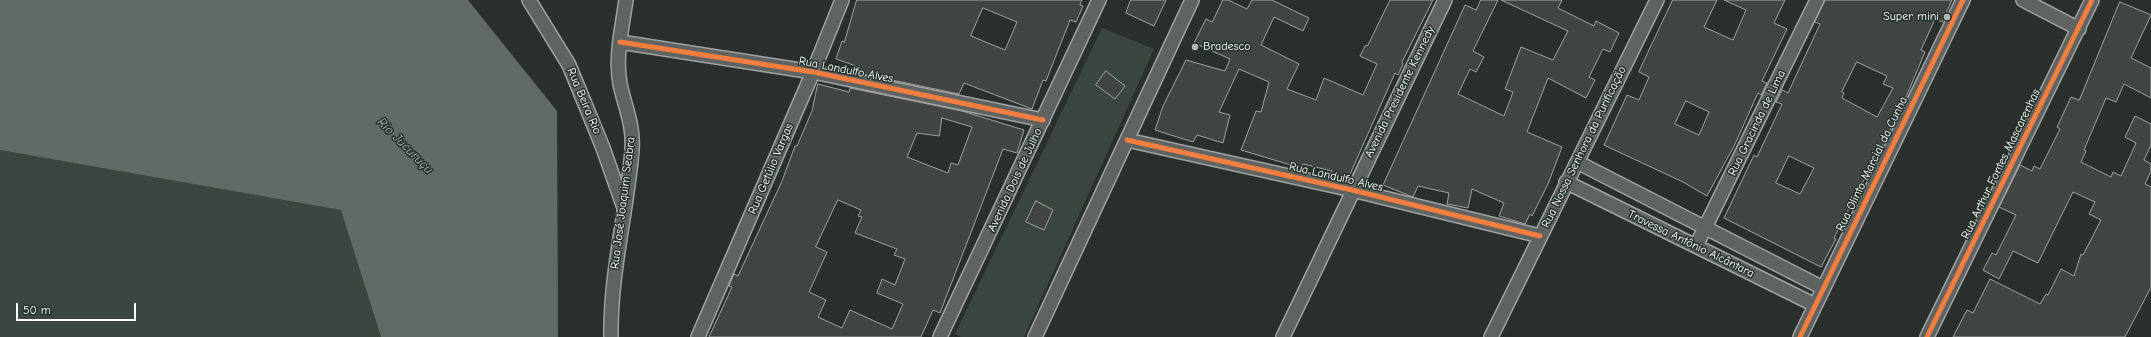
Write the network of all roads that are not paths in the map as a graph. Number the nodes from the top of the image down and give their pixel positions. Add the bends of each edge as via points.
1 (529, 0) edge
2 (626, 0) edge
3 (842, 0) edge
4 (1098, 0) edge
5 (1192, 0) edge
6 (1445, 0) edge
7 (1657, 0) edge
8 (1817, 0) edge
9 (1963, 0) edge
10 (2023, 0) edge
11 (2092, 0) edge
12 (2079, 29) junction
13 (620, 42) junction
14 (813, 72) junction
15 (1043, 120) junction
16 (1127, 140) junction
17 (1577, 162) junction
18 (1566, 182) junction
19 (1352, 190) junction
20 (624, 209) junction
21 (1706, 226) junction
22 (1540, 236) junction
23 (1696, 246) junction
24 (1823, 288) junction
25 (1815, 305) junction
26 (611, 337) edge
27 (698, 337) edge
28 (940, 337) edge
29 (1034, 337) edge
30 (1283, 337) edge
31 (1492, 337) edge
32 (1800, 337) edge
33 (1927, 337) edge

1 - 20 street, Rua Beira Rio via 569,66 603,148
2 - 13 street, Rua José Joaquim Seabra
3 - 14 street, Rua Getúlio Vargas
4 - 15 street, Avenida Dois de Julho
5 - 16 street
6 - 19 street, Avenida Presidente Kennedy
7 - 17 street, Rua Nossa Senhora da Purificação
8 - 21 street, Rua Gracinda de Lima
9 - 24 street, Rua Olinto Marcial da Cunha
10 - 12 street
11 - 12 street, Rua Arthur Fontes Mascarenhas
12 - 33 street, Rua Arthur Fontes Mascarenhas
13 - 14 street, Rua Landulfo Alves
13 - 20 street, Rua José Joaquim Seabra via 620,84 632,128 632,149
14 - 15 street, Rua Landulfo Alves
14 - 27 street, Rua Getúlio Vargas
15 - 28 street, Avenida Dois de Julho
16 - 19 street, Rua Landulfo Alves
16 - 29 street
17 - 18 street, Rua Nossa Senhora da Purificação
17 - 21 street, Travessa Antônio Alcântara
18 - 22 street, Rua Nossa Senhora da Purificação
18 - 23 street, Travessa Antônio Alcântara
19 - 22 street, Rua Landulfo Alves
19 - 30 street, Avenida Presidente Kennedy
20 - 26 street, Rua José Joaquim Seabra via 614,286
21 - 23 street, Rua Gracinda de Lima
21 - 24 street, Travessa Antônio Alcântara
22 - 31 street, Rua Nossa Senhora da Purificação
23 - 25 street, Travessa Antônio Alcântara
24 - 25 street, Rua Olinto Marcial da Cunha
25 - 32 street, Rua Olinto Marcial da Cunha

